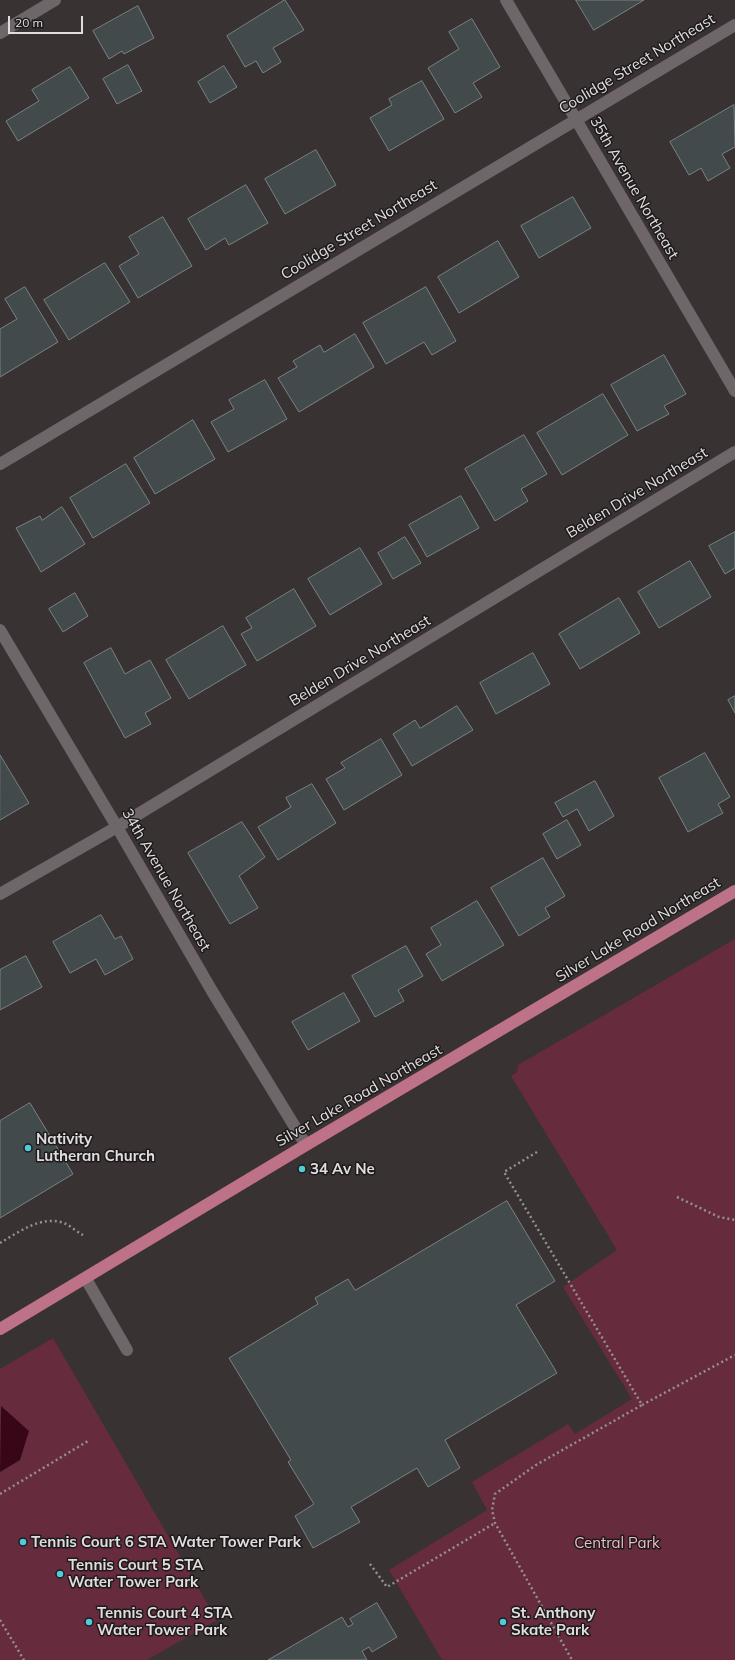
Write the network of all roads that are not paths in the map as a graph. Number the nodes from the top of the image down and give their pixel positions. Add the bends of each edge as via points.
1 (55, 0) edge
2 (506, 0) edge
3 (735, 25) edge
4 (0, 33) edge
5 (576, 120) junction
6 (735, 392) edge
7 (735, 452) edge
8 (0, 464) edge
9 (0, 630) edge
10 (117, 827) junction
11 (735, 891) edge
12 (0, 894) edge
13 (306, 1145) junction
14 (86, 1279) junction
15 (0, 1329) edge
16 (127, 1350) dead end

1 - 4 street
2 - 5 street, 35th Avenue Northeast
3 - 5 street, Coolidge Street Northeast
5 - 6 street, 35th Avenue Northeast
5 - 8 street, Coolidge Street Northeast
7 - 10 street, Belden Drive Northeast
9 - 10 street, 34th Avenue Northeast
10 - 12 street, Belden Drive Northeast
10 - 13 street, 34th Avenue Northeast via 212,991
11 - 13 main road, Silver Lake Road Northeast
13 - 14 main road, Silver Lake Road Northeast
14 - 15 main road, Silver Lake Road Northeast
14 - 16 street

